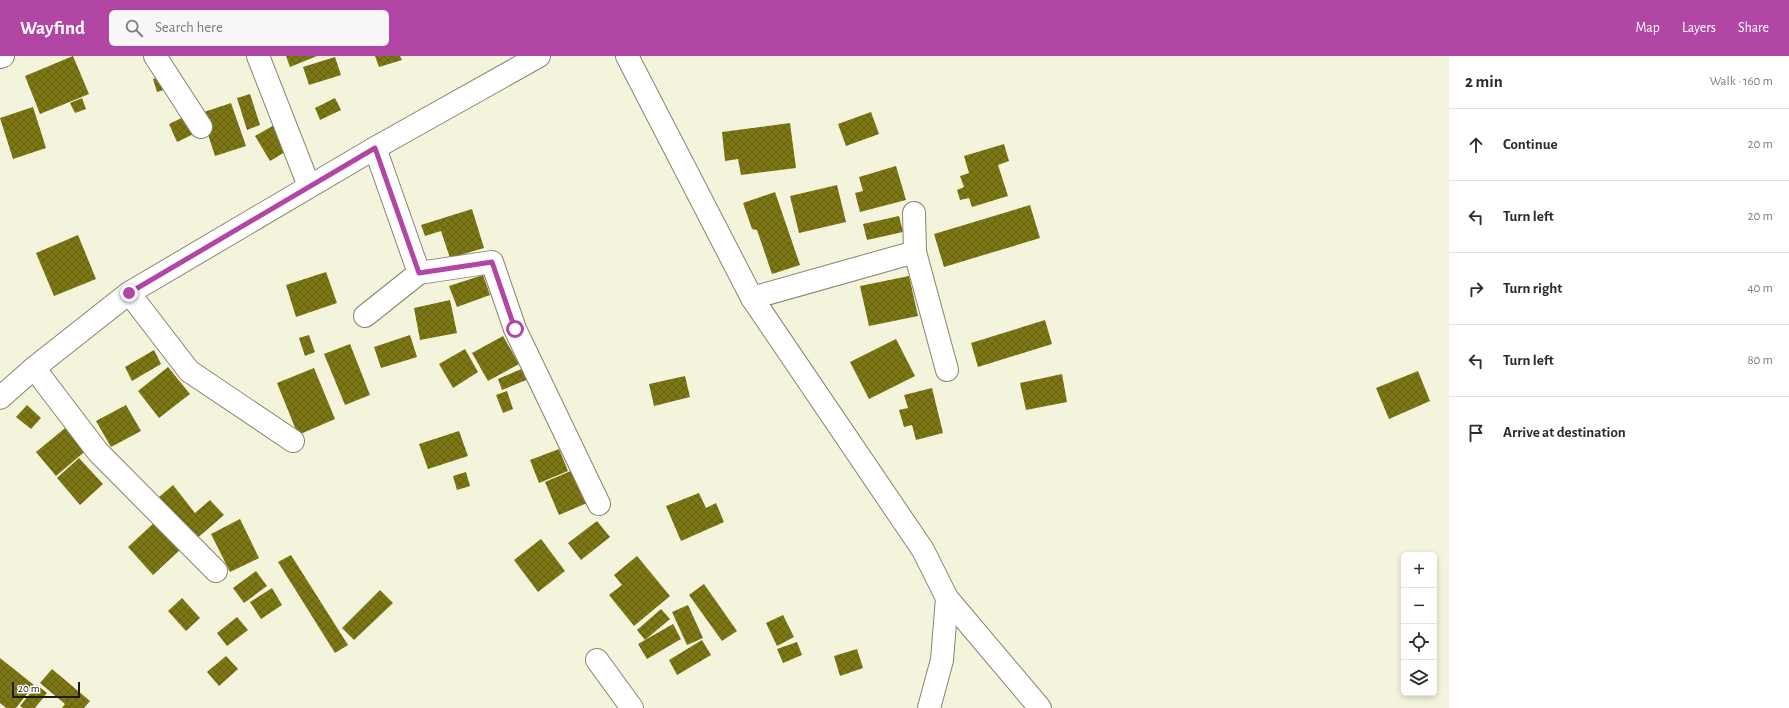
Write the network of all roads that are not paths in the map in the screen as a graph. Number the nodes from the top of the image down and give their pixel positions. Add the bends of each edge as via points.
1 (3, 56) edge
2 (155, 56) edge
3 (258, 56) edge
4 (539, 56) edge
5 (627, 56) edge
6 (0, 57) edge
7 (201, 127) dead end
8 (375, 148) junction
9 (309, 186) junction
10 (914, 213) dead end
11 (915, 252) junction
12 (419, 273) junction
13 (129, 293) junction
14 (752, 298) junction
15 (365, 316) dead end
16 (34, 368) junction
17 (947, 370) dead end
18 (0, 398) edge
19 (293, 441) dead end
20 (599, 504) dead end
21 (216, 571) dead end
22 (947, 598) junction
23 (597, 660) dead end
24 (632, 708) edge
25 (929, 708) edge
26 (1040, 708) edge

1 - 6 street
2 - 7 street
3 - 9 street
4 - 8 street
5 - 14 street
8 - 9 street
8 - 12 street
9 - 13 street
10 - 11 street
11 - 14 street
11 - 17 street
12 - 15 street
12 - 20 street via 492,262 515,329
13 - 16 street
13 - 19 street via 189,371
14 - 22 street via 923,550
16 - 18 street
16 - 21 street via 98,452
22 - 25 street via 942,660
22 - 26 street
23 - 24 street

